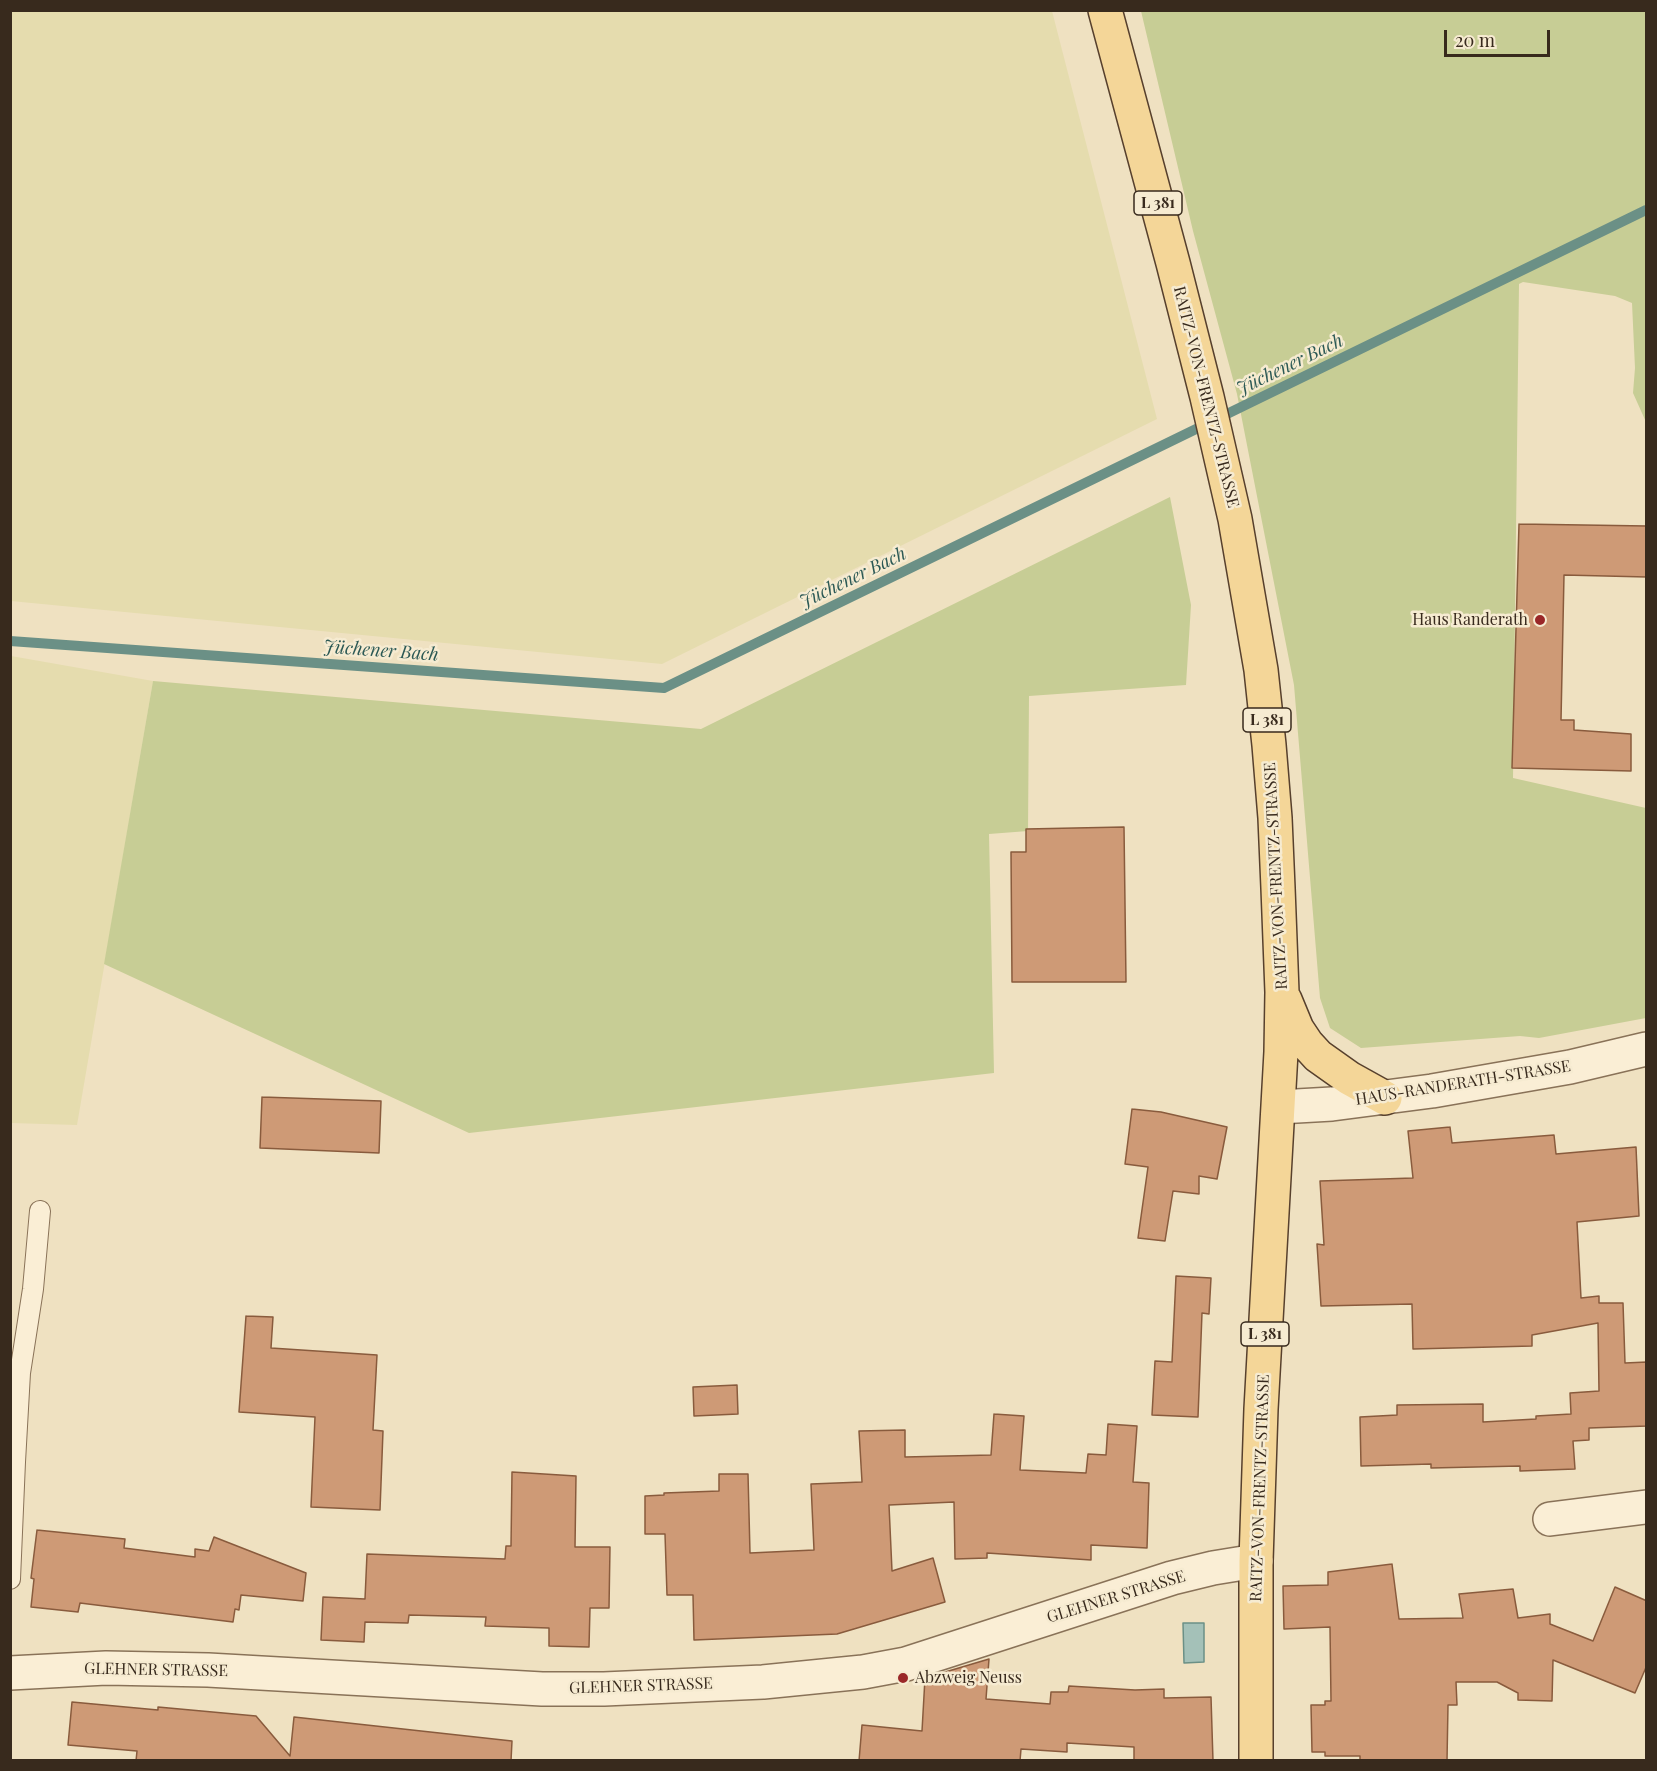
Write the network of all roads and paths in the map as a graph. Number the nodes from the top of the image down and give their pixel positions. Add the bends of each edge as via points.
1 (1106, 10) edge
2 (1282, 992) junction
3 (1647, 1049) edge
4 (1385, 1098) junction
5 (1279, 1107) junction
6 (40, 1211) dead end
7 (15, 1372) edge
8 (1647, 1508) edge
9 (1550, 1519) dead end
10 (1256, 1561) junction
11 (10, 1579) edge
12 (10, 1672) edge
13 (1256, 1761) edge

1 - 2 main road, RAITZ-VON-FRENTZ-STRASSE / L 381 via 1235,519 1261,670 1275,818
2 - 4 main road via 1297,1029 1318,1056
2 - 5 main road, RAITZ-VON-FRENTZ-STRASSE / L 381
3 - 4 street, HAUS-RANDERATH-STRASSE via 1570,1067
4 - 5 street, HAUS-RANDERATH-STRASSE
5 - 10 main road, RAITZ-VON-FRENTZ-STRASSE / L 381
6 - 7 lane via 33,1288
7 - 11 lane
8 - 9 street
10 - 12 street, GLEHNER STRASSE via 1172,1578 906,1664 763,1682 563,1689 208,1670 106,1668
10 - 13 main road, RAITZ-VON-FRENTZ-STRASSE / L 381

